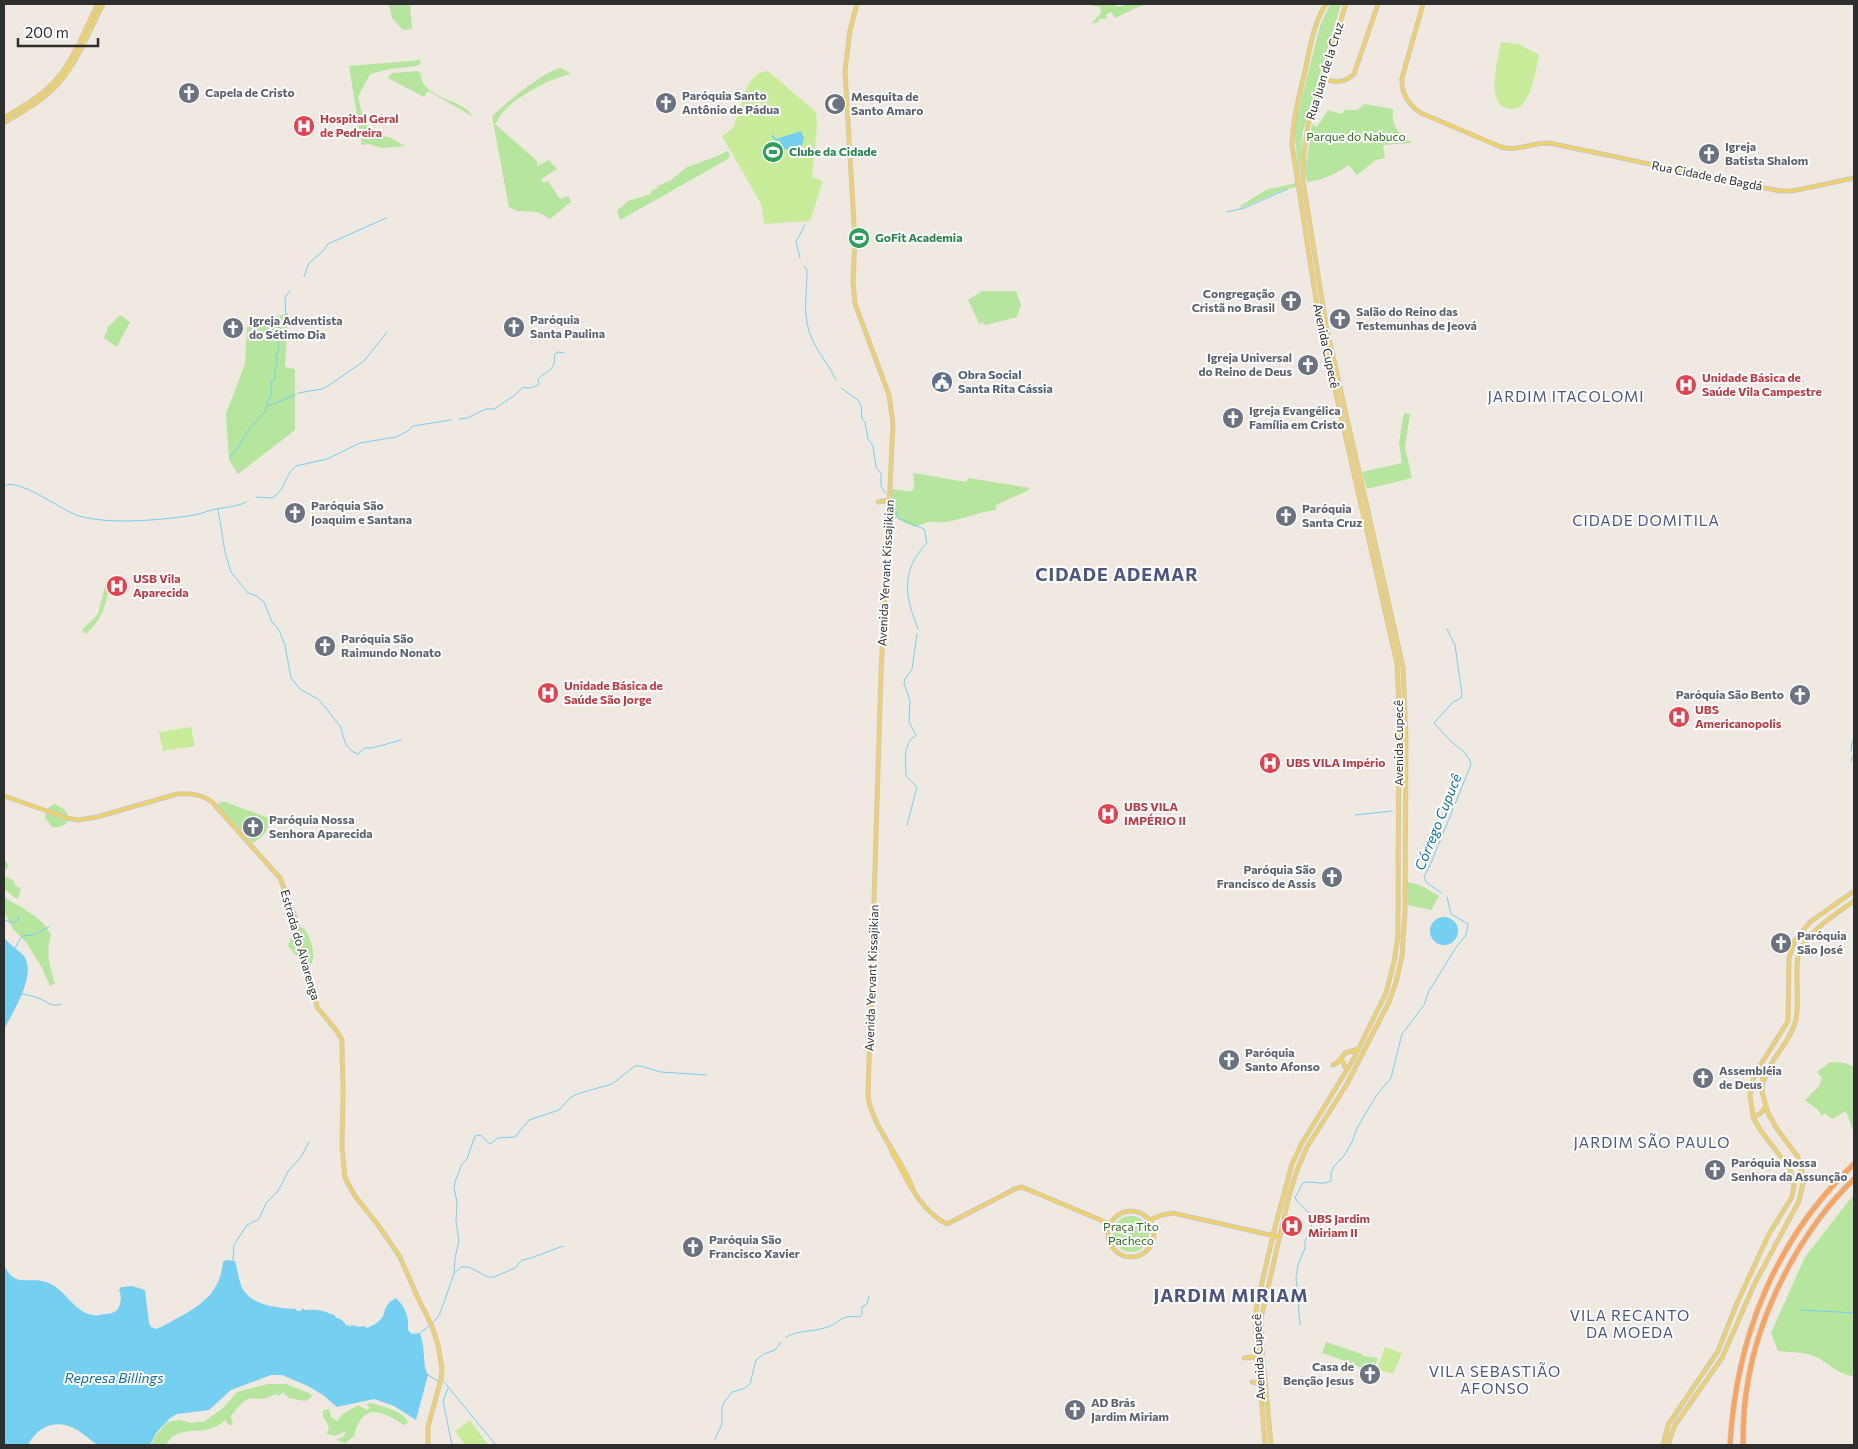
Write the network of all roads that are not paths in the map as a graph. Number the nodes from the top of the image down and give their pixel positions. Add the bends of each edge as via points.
1 (98, 4) edge
2 (103, 4) edge
3 (857, 4) edge
4 (1326, 4) edge
5 (1346, 4) edge
6 (1378, 4) edge
7 (1424, 4) edge
8 (75, 53) junction
9 (1322, 79) junction
10 (4, 118) edge
11 (4, 123) edge
12 (1854, 178) edge
13 (1306, 199) joint
14 (889, 500) junction
15 (878, 502) dead end
16 (4, 796) edge
17 (1854, 890) edge
18 (1854, 901) edge
19 (1358, 1049) junction
20 (1341, 1057) junction
21 (1333, 1065) dead end
22 (1345, 1067) dead end
23 (1756, 1072) junction
24 (1764, 1098) junction
25 (1766, 1106) junction
26 (1754, 1116) junction
27 (1854, 1164) edge
28 (1854, 1179) edge
29 (1149, 1220) junction
30 (1110, 1224) junction
31 (1272, 1236) junction
32 (1279, 1237) junction
33 (1244, 1358) dead end
34 (1257, 1360) junction
35 (1259, 1380) junction
36 (1252, 1382) dead end
37 (428, 1445) edge
38 (1265, 1445) edge
39 (1272, 1445) edge
40 (1663, 1445) edge
41 (1669, 1445) edge
42 (1730, 1445) edge
43 (1743, 1445) edge

1 - 8 main road
2 - 8 main road
3 - 14 main road, Avenida Yervant Kissajikian via 850,30 846,71 855,241 853,282 855,304 891,400
4 - 19 main road, Avenida Cupecê via 1316,23 1294,115 1292,150 1319,319 1396,656 1399,685 1397,943 1386,993
5 - 9 main road, Rua Juan de la Cruz
6 - 9 main road via 1354,74 1348,80 1338,82
7 - 12 main road, Rua Cidade de Bagdá via 1402,78 1404,94 1421,113 1506,148 1517,149 1540,143 1560,146 1780,191
8 - 10 main road via 48,89
8 - 11 main road via 66,74 51,91
9 - 13 main road, Rua Juan de la Cruz via 1306,136 1303,175
13 - 32 main road, Avenida Cupecê via 1329,336 1404,667 1405,907 1402,956 1389,1002 1347,1084 1307,1147 1292,1185
14 - 15 main road
14 - 30 main road, Avenida Yervant Kissajikian via 868,1090 871,1109 914,1192 926,1208 947,1224 1022,1187
16 - 37 main road, Estrada do Alvarenga via 78,820 177,794 198,795 212,802 280,878 292,907 317,1007 342,1040 345,1178 400,1257 438,1345 442,1375 427,1428
17 - 23 main road via 1810,922 1795,940 1789,958 1788,1021
18 - 24 main road via 1816,931 1800,950 1793,1029 1767,1071
19 - 20 main road
19 - 31 main road, Avenida Cupecê via 1292,1164
20 - 21 main road
20 - 22 main road
23 - 24 main road via 1763,1075
23 - 26 main road via 1750,1095
24 - 25 main road
25 - 26 main road
25 - 41 main road via 1774,1125 1801,1164 1804,1178 1802,1194 1754,1285 1723,1356 1674,1425
26 - 40 main road via 1761,1131 1790,1169 1794,1191 1769,1234 1712,1359 1668,1425
27 - 42 highway via 1818,1204 1788,1246 1773,1274 1742,1355
28 - 43 highway via 1826,1210 1803,1243 1765,1319 1747,1382
29 - 30 main road via 1130,1211 1118,1215
29 - 30 main road via 1154,1232 1151,1246 1144,1254 1132,1257 1119,1254 1112,1248 1108,1236
29 - 31 main road via 1173,1213
31 - 32 main road
31 - 34 main road, Avenida Cupecê via 1256,1312
32 - 39 main road, Avenida Cupecê via 1261,1318
33 - 34 main road via 1252,1356
34 - 35 main road, Avenida Cupecê
35 - 36 main road
35 - 38 main road, Avenida Cupecê

